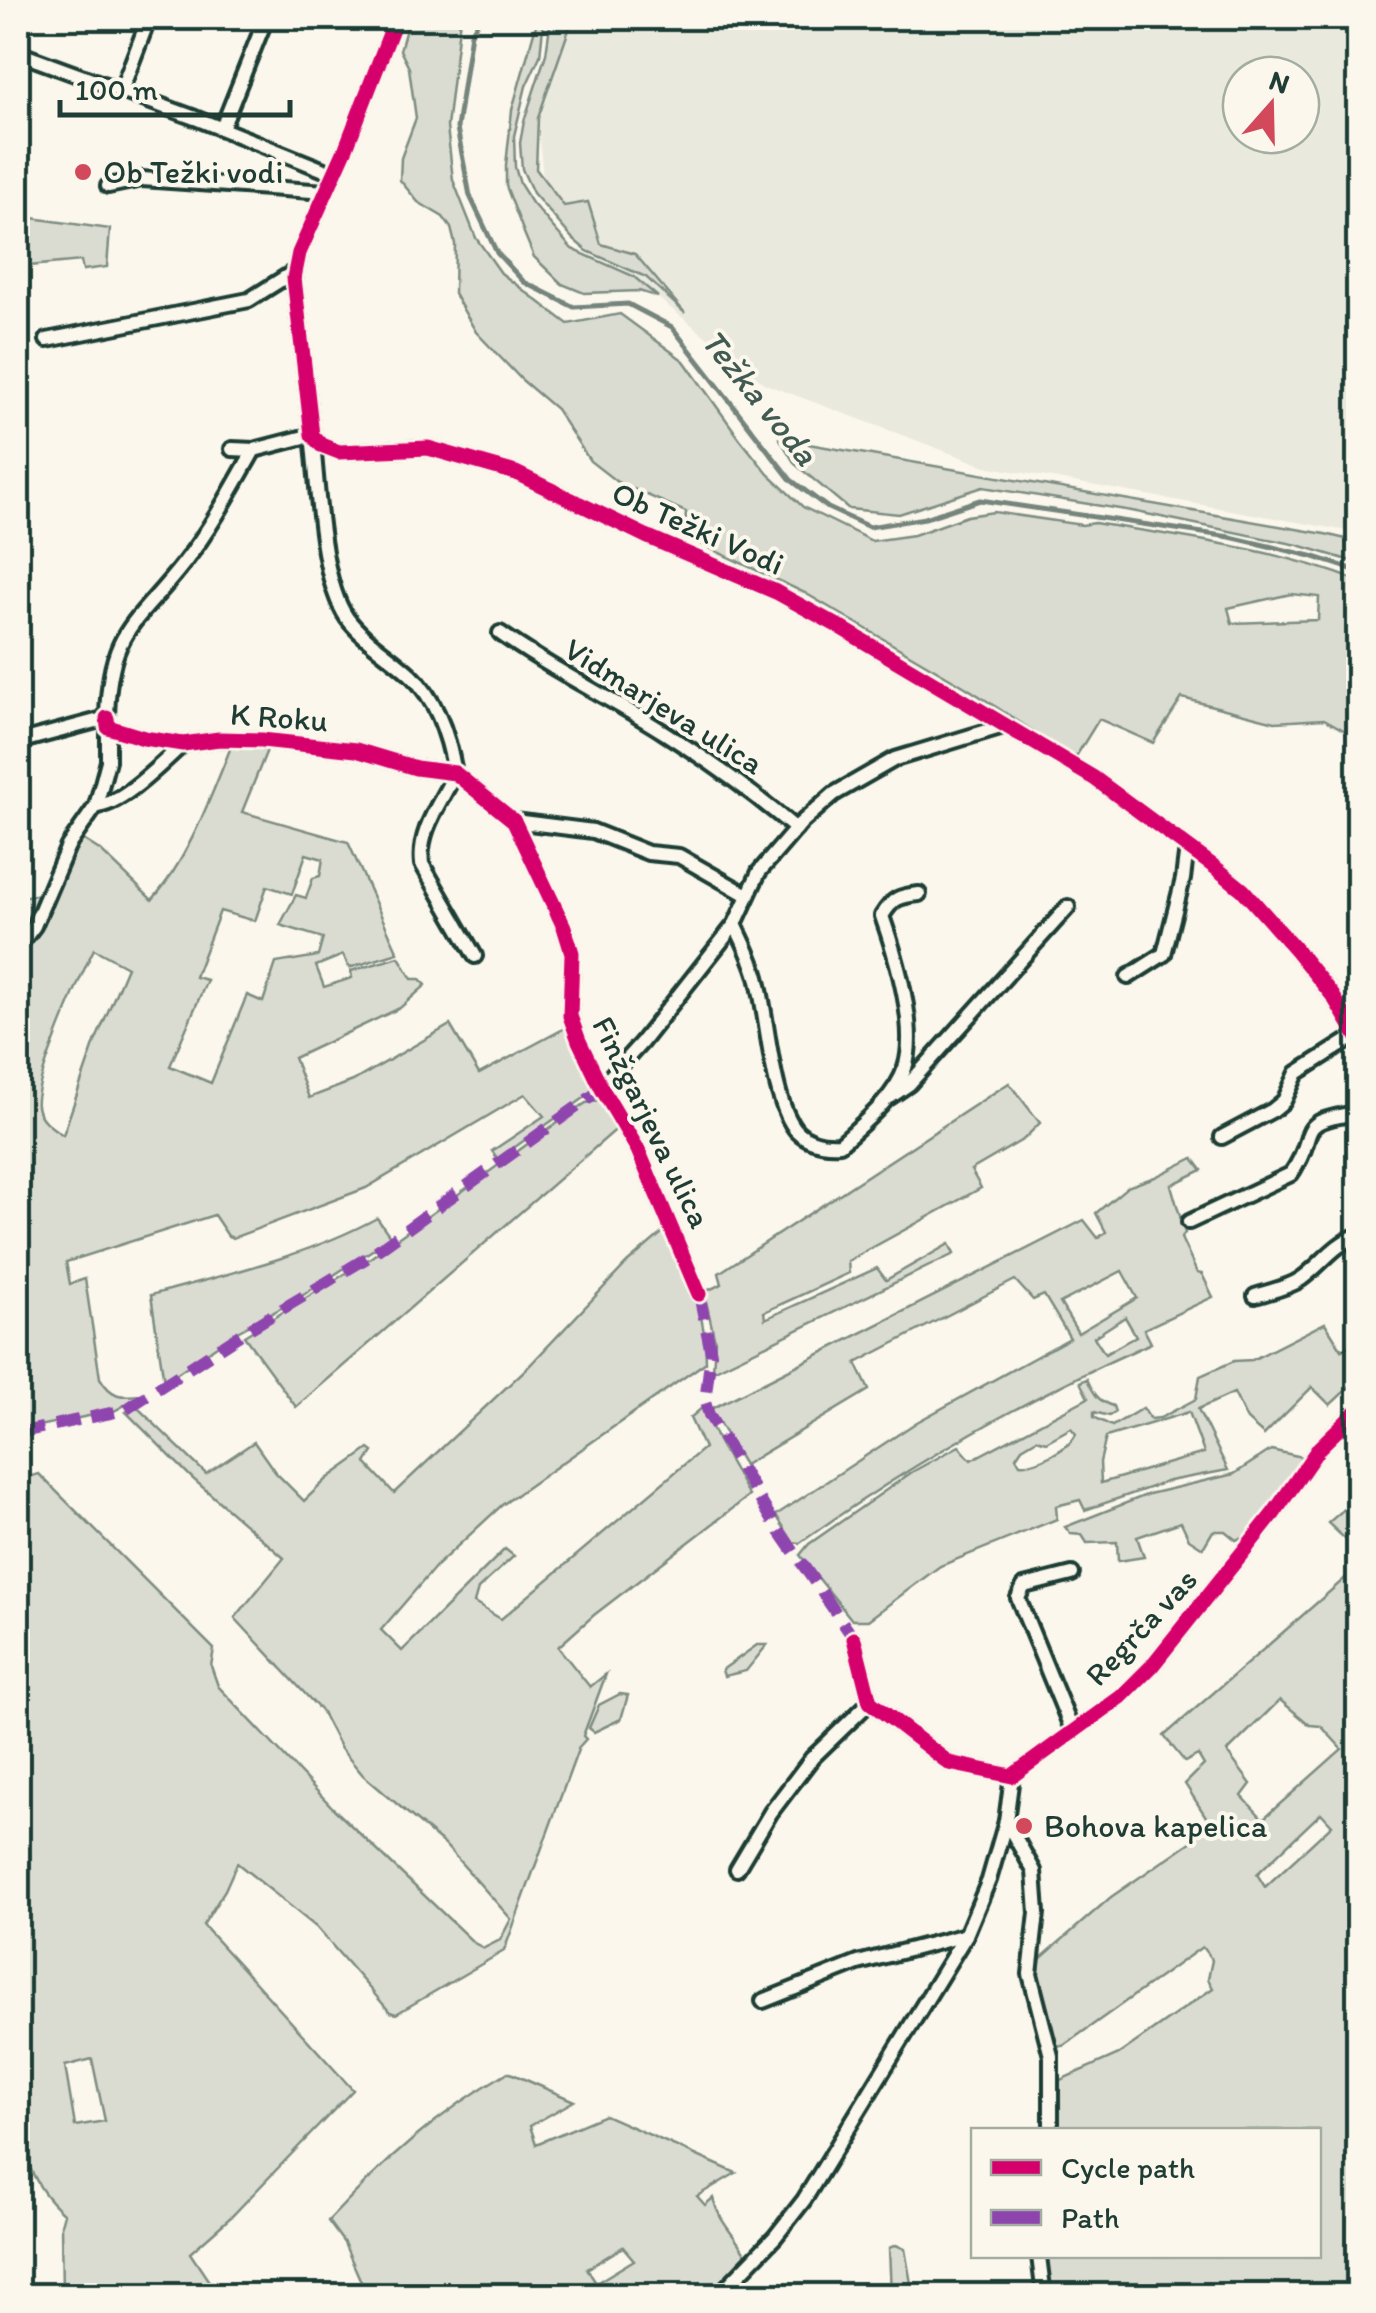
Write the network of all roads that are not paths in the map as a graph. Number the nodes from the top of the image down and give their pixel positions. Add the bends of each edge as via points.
1 (24, 18) edge
2 (149, 18) edge
3 (266, 18) edge
4 (396, 18) edge
5 (18, 31) edge
6 (18, 53) edge
7 (121, 91) junction
8 (222, 128) junction
9 (334, 174) junction
10 (108, 186) dead end
11 (326, 192) junction
12 (295, 272) junction
13 (48, 340) dead end
14 (312, 435) junction
15 (232, 449) dead end
16 (254, 450) junction
17 (500, 633) dead end
18 (107, 722) junction
19 (1007, 726) junction
20 (18, 742) edge
21 (183, 744) junction
22 (455, 773) junction
23 (96, 806) junction
24 (514, 821) junction
25 (796, 830) junction
26 (1187, 847) junction
27 (919, 894) dead end
28 (747, 895) junction
29 (1068, 908) dead end
30 (735, 924) junction
31 (18, 947) edge
32 (475, 956) dead end
33 (1128, 977) dead end
34 (1358, 1036) edge
35 (601, 1087) junction
36 (884, 1101) junction
37 (1358, 1113) edge
38 (1222, 1137) dead end
39 (1190, 1222) dead end
40 (1358, 1235) edge
41 (699, 1294) dead end
42 (1255, 1296) dead end
43 (1358, 1410) edge
44 (1072, 1574) dead end
45 (854, 1639) dead end
46 (870, 1702) junction
47 (1073, 1732) junction
48 (1012, 1776) junction
49 (1006, 1820) junction
50 (737, 1869) dead end
51 (966, 1935) junction
52 (764, 2001) dead end
53 (1051, 2128) edge
54 (1039, 2258) edge
55 (718, 2296) edge
56 (1044, 2296) edge

1 - 5 street
2 - 7 street
3 - 8 street
4 - 9 street
6 - 7 street
7 - 8 street
8 - 9 street
9 - 11 street
10 - 11 street via 142,180
11 - 12 street
12 - 13 street via 250,300
12 - 14 street
14 - 16 street
14 - 19 street, Ob Težki Vodi via 339,452 428,448 516,473 776,592
14 - 22 street via 338,598 348,618 432,701
15 - 16 street
16 - 18 street via 183,564 130,624 110,672
17 - 25 street, Vidmarjeva ulica via 664,732
18 - 20 street, K Roku
18 - 21 street, K Roku
18 - 23 street via 108,761
19 - 25 street via 896,760 834,794
19 - 26 street, Ob Težki Vodi via 1094,778
21 - 22 street, K Roku via 281,742 356,750
21 - 23 street via 118,798
22 - 24 street, Finžgarjeva ulica
22 - 32 street via 420,848 422,864
23 - 31 street via 68,846 34,926
24 - 28 street via 593,831 648,853 678,856
24 - 35 street, Finžgarjeva ulica via 572,953 570,1016
25 - 28 street
26 - 33 street via 1164,954
26 - 34 street, Ob Težki Vodi via 1256,904
27 - 36 street via 898,896 882,916 908,1043 904,1069
28 - 30 street
29 - 36 street via 909,1084
30 - 35 street
30 - 36 street via 758,978 778,1086 795,1129 807,1139 840,1144
34 - 38 street via 1297,1073 1273,1110
35 - 41 street, Finžgarjeva ulica via 638,1150
37 - 39 street via 1309,1128 1291,1174
40 - 42 street via 1296,1282
43 - 47 street, Regrča vas via 1318,1448 1151,1667
44 - 47 street, Regrča vas via 1024,1586 1018,1598
45 - 46 street
46 - 48 street via 949,1763
46 - 50 street via 812,1758
47 - 48 street, Regrča vas
48 - 49 street
49 - 51 street
49 - 53 street via 1034,1871 1030,1974 1051,2056
51 - 52 street via 858,1963
51 - 55 street via 804,2200
54 - 56 street

